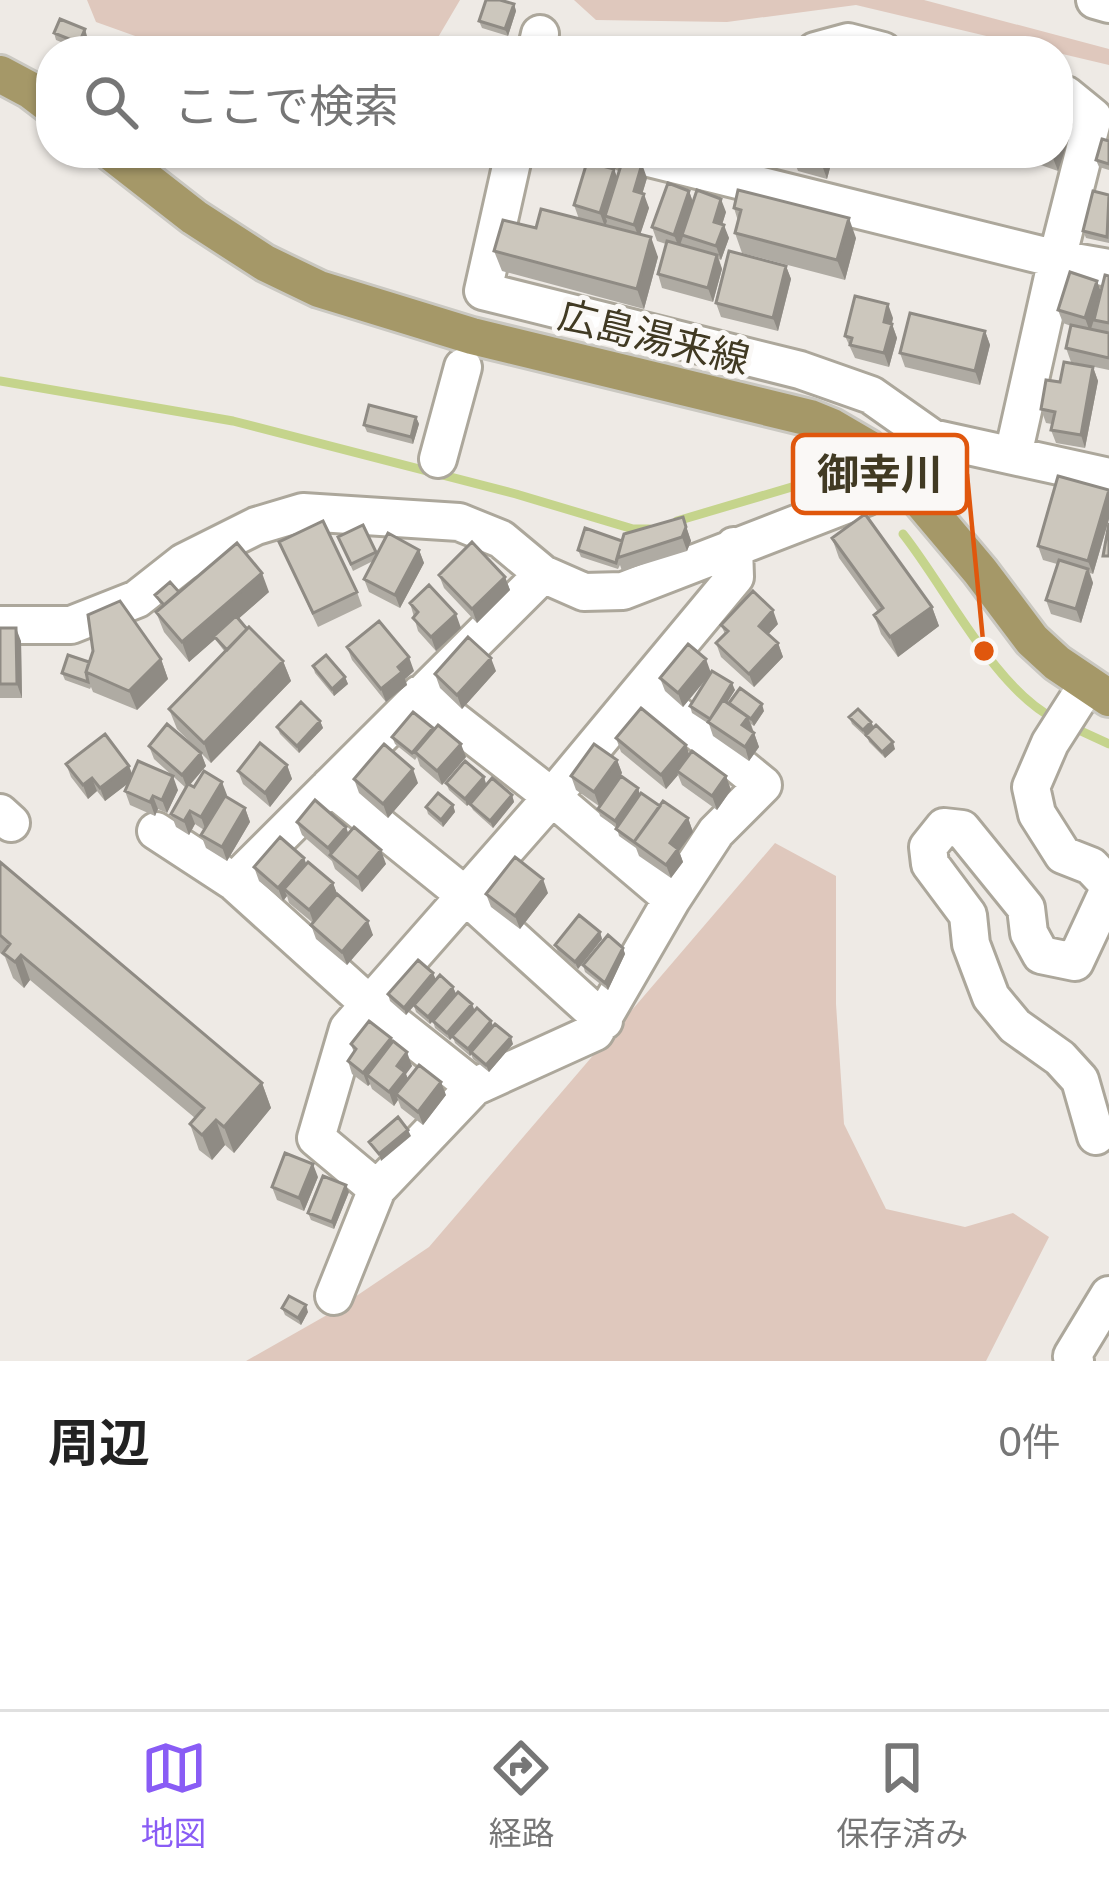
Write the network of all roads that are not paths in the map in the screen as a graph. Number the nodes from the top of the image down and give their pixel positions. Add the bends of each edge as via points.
1 (1095, 0) edge
2 (1109, 4) edge
3 (0, 74) edge
4 (36, 95) edge
5 (1073, 101) edge
6 (131, 168) edge
7 (511, 168) edge
8 (737, 168) edge
9 (1057, 259) junction
10 (1109, 268) edge
11 (463, 367) dead end
12 (1013, 455) junction
13 (439, 459) dead end
14 (900, 476) junction
15 (1109, 477) edge
16 (734, 546) junction
17 (543, 574) junction
18 (0, 625) edge
19 (644, 688) junction
20 (1098, 691) edge
21 (420, 694) junction
22 (330, 786) junction
23 (552, 797) junction
24 (156, 831) dead end
25 (235, 882) junction
26 (1109, 887) edge
27 (466, 896) junction
28 (672, 899) junction
29 (368, 1004) junction
30 (604, 1021) junction
31 (474, 1087) junction
32 (1096, 1136) dead end
33 (377, 1190) junction
34 (1109, 1295) edge
35 (334, 1296) dead end
36 (1075, 1361) edge

1 - 2 street
3 - 4 main road
5 - 9 street via 1093,117
6 - 14 main road, 広島湯来線 via 194,217 319,289 472,336 810,418 868,448
7 - 12 street via 481,299 800,370 871,395 932,438
8 - 9 street
9 - 10 street
9 - 12 street
11 - 13 street
12 - 15 street
14 - 16 street
14 - 20 main road, 広島湯来線 via 1032,640
16 - 17 street via 623,591 584,592
16 - 19 street via 735,577
17 - 18 street via 501,538 460,522 303,512 256,526 184,562 136,599 70,626
17 - 21 street
19 - 23 street
19 - 28 street via 763,785 716,832
20 - 26 street via 1050,743 1031,788 1037,814 1064,855 1091,866
21 - 22 street
21 - 23 street
22 - 25 street
22 - 27 street
23 - 27 street
23 - 28 street
24 - 25 street
25 - 29 street
26 - 32 street via 1075,962 1041,956 1026,908 962,829 944,827 928,847 930,864 968,915 991,997 1080,1080
27 - 29 street
27 - 30 street
28 - 30 street
29 - 31 street
29 - 33 street via 348,1029 316,1138
30 - 31 street
31 - 33 street
33 - 35 street
34 - 36 street

